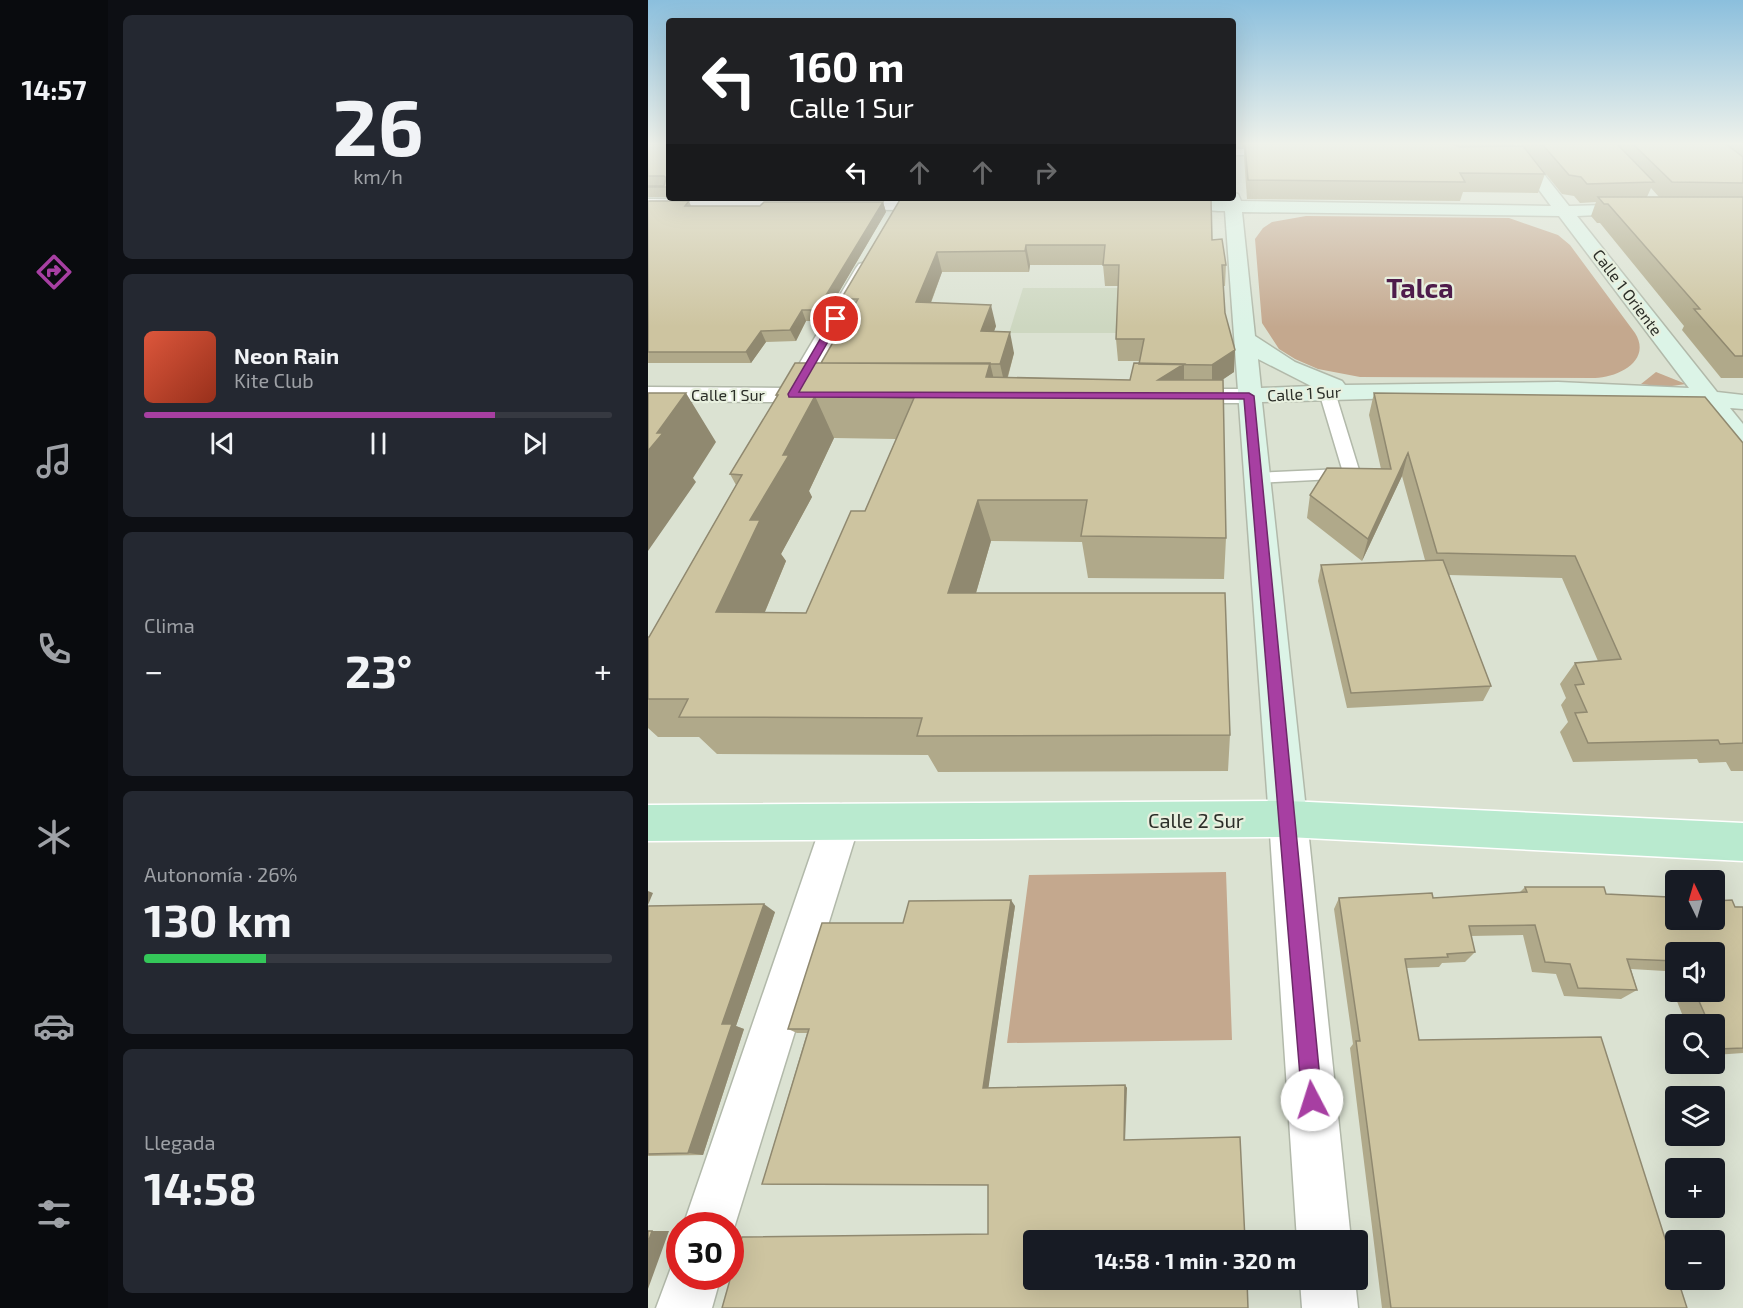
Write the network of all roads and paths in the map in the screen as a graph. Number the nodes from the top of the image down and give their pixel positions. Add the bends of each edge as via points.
1 (902, 205) edge
2 (1212, 205) edge
3 (1232, 205) edge
4 (1261, 205) edge
5 (1560, 205) edge
6 (1172, 206) edge
7 (1206, 206) joint
8 (1290, 208) junction
9 (1661, 208) edge
10 (1473, 210) junction
11 (1565, 211) junction
12 (891, 225) edge
13 (1235, 236) junction
14 (1590, 242) junction
15 (873, 255) edge
16 (1245, 339) junction
17 (1658, 359) junction
18 (1613, 391) junction
19 (1339, 392) junction
20 (648, 394) edge
21 (792, 394) junction
22 (846, 395) edge
23 (1154, 396) edge
24 (1249, 396) junction
25 (1710, 398) junction
26 (1743, 402) edge
27 (777, 421) edge
28 (1743, 441) edge
29 (1256, 478) junction
30 (1288, 819) junction
31 (841, 822) junction
32 (648, 823) edge
33 (1743, 842) edge
34 (715, 1212) edge
35 (1323, 1230) edge
36 (690, 1290) edge
37 (1329, 1290) edge
38 (684, 1308) edge
39 (1330, 1308) edge

1 - 12 street
2 - 7 main road
3 - 13 main road
4 - 8 main road
5 - 11 main road, Calle 1 Oriente
6 - 7 street
8 - 10 main road
8 - 13 main road via 1255,219 1237,230
9 - 11 main road
10 - 11 main road
10 - 14 main road via 1543,223
11 - 14 main road, Calle 1 Oriente
13 - 16 main road
14 - 17 main road, Calle 1 Oriente
15 - 21 street
16 - 19 main road via 1298,374
16 - 24 main road
17 - 18 main road
17 - 25 main road, Calle 1 Oriente
18 - 19 main road, Calle 1 Sur
18 - 25 main road, Calle 1 Sur
19 - 24 main road, Calle 1 Sur
19 - 29 lane via 1352,470 1348,474
20 - 21 street, Calle 1 Sur
21 - 22 street, Calle 1 Sur
21 - 27 street
23 - 24 street, Calle 1 Sur
24 - 29 main road
25 - 26 main road, Calle 1 Sur
25 - 28 main road, Calle 1 Oriente
29 - 30 main road
30 - 31 main road, Calle 2 Sur
30 - 33 main road, Calle 2 Sur
30 - 35 street
31 - 32 main road, Calle 2 Sur
31 - 34 street
36 - 38 street
37 - 39 street

